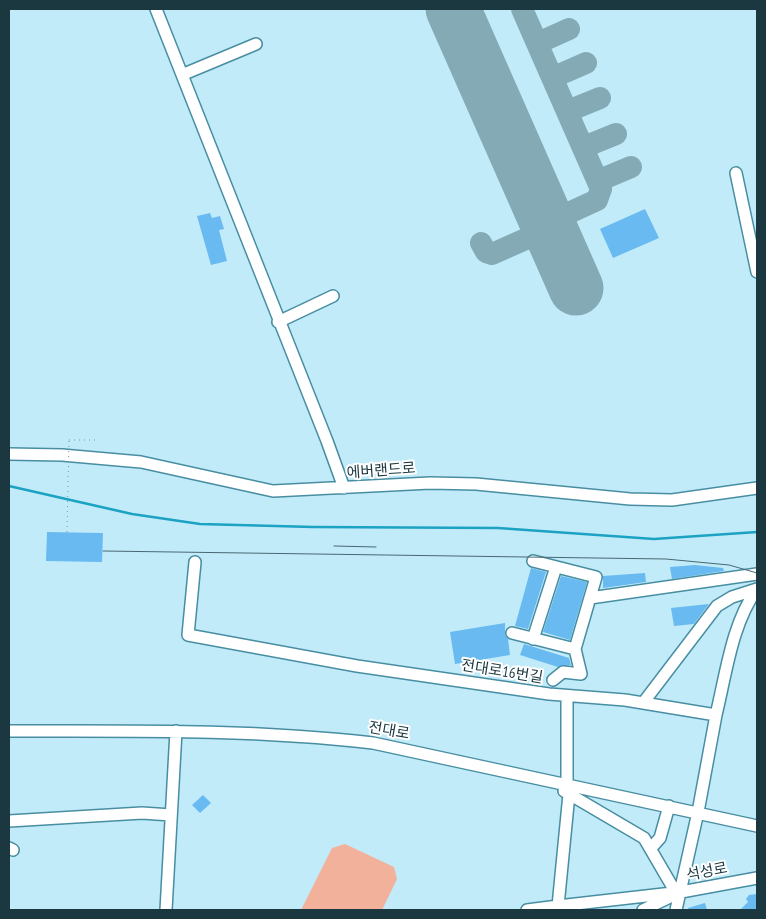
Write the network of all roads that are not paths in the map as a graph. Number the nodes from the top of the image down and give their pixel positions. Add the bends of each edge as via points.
1 (156, 9) edge
2 (256, 44) dead end
3 (184, 74) junction
4 (736, 173) dead end
5 (757, 272) edge
6 (333, 296) dead end
7 (278, 322) junction
8 (9, 454) edge
9 (344, 488) junction
10 (757, 488) edge
11 (533, 561) dead end
12 (195, 562) dead end
13 (556, 567) junction
14 (757, 574) edge
15 (757, 589) edge
16 (590, 598) junction
17 (512, 633) dead end
18 (533, 639) junction
19 (575, 649) junction
20 (552, 680) dead end
21 (567, 696) junction
22 (643, 703) junction
23 (716, 715) junction
24 (9, 731) edge
25 (176, 731) junction
26 (568, 789) junction
27 (669, 806) junction
28 (698, 812) junction
29 (171, 815) junction
30 (9, 821) edge
31 (757, 826) edge
32 (651, 848) junction
33 (757, 878) edge
34 (680, 892) junction
35 (558, 906) junction
36 (166, 910) edge
37 (527, 910) edge
38 (642, 910) edge
39 (676, 910) edge

1 - 3 street
2 - 3 street
3 - 7 street
4 - 5 street
6 - 7 street
7 - 9 street
8 - 9 street, 에버랜드로 via 141,462 273,491
9 - 10 street, 에버랜드로 via 397,483 476,484 672,500
11 - 13 street
12 - 21 street, 전대로16번길 via 188,635 357,666
13 - 16 street via 596,577
13 - 18 street
14 - 16 street
15 - 22 street via 717,606
15 - 23 street via 749,600 738,630
16 - 19 street
17 - 18 street
18 - 19 street
19 - 20 street via 581,674 562,672
21 - 22 street, 전대로16번길
21 - 26 street
22 - 23 street, 전대로16번길
23 - 28 street
24 - 25 street, 전대로
25 - 26 street, 전대로 via 373,743 533,776
25 - 29 street
26 - 27 street, 전대로
26 - 32 street via 644,838
26 - 35 street
27 - 28 street, 전대로
27 - 32 street via 660,838
28 - 31 street, 전대로
28 - 34 street
29 - 30 street via 142,813
29 - 36 street
32 - 34 street via 672,886
33 - 34 street, 석성로
34 - 35 street
34 - 38 street
34 - 39 street, 석성로
35 - 37 street

